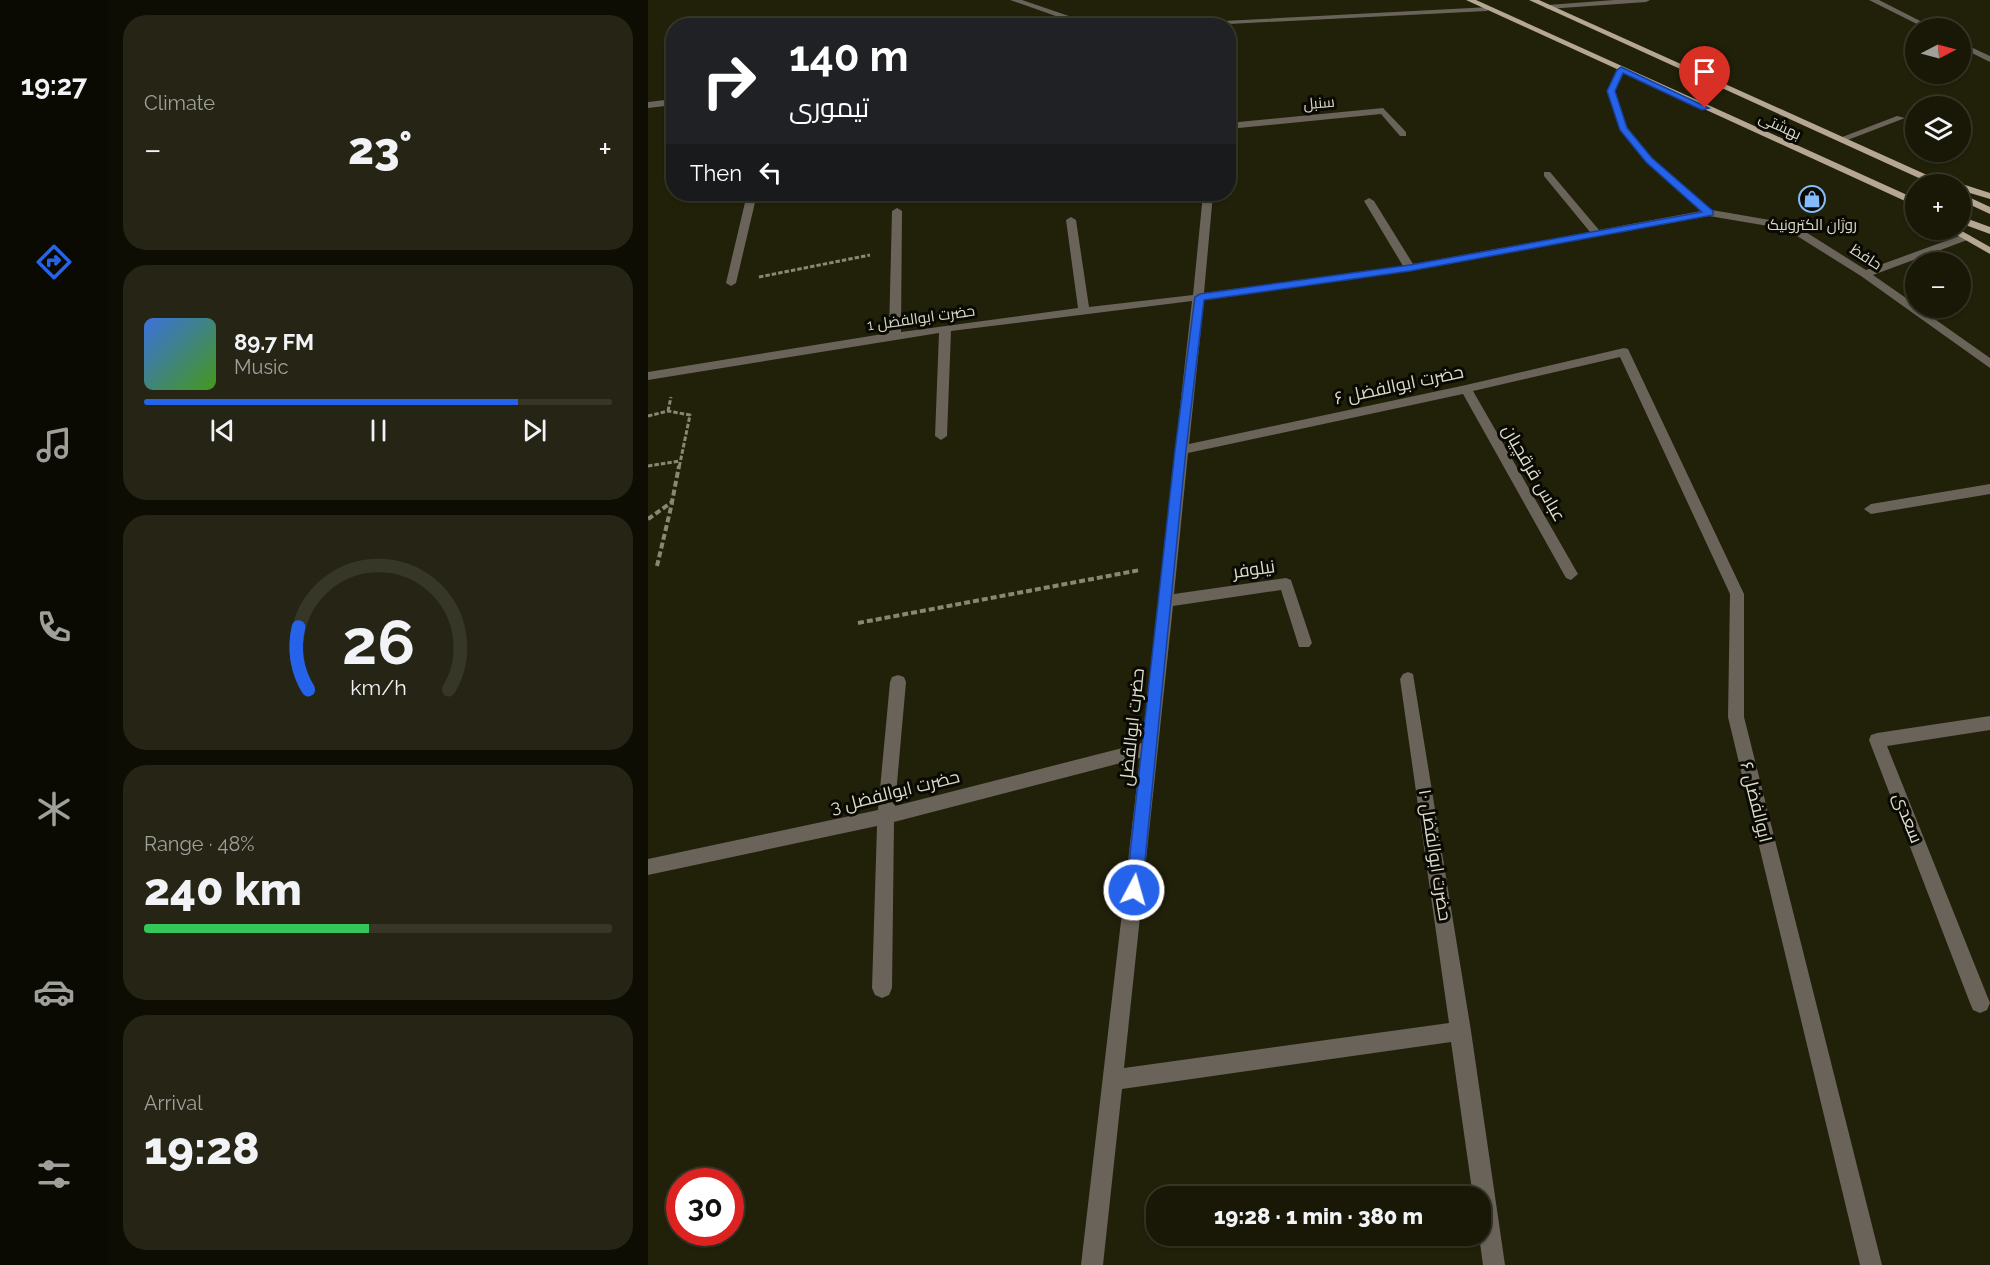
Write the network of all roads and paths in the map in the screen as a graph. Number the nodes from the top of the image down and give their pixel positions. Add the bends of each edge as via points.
1 (1014, 0) edge
2 (1470, 0) edge
3 (1533, 0) edge
4 (1646, 0) edge
5 (1873, 0) edge
6 (1430, 4) dead end
7 (1548, 7) junction
8 (1487, 9) junction
9 (1445, 11) junction
10 (1069, 18) edge
11 (1910, 18) edge
12 (1236, 23) edge
13 (1971, 49) edge
14 (1990, 58) edge
15 (1621, 70) junction
16 (666, 103) edge
17 (648, 105) edge
18 (1900, 118) dead end
19 (1236, 125) edge
20 (1403, 134) dead end
21 (1842, 139) junction
22 (1914, 171) junction
23 (1547, 174) dead end
24 (1920, 174) edge
25 (1923, 174) edge
26 (1971, 190) edge
27 (1894, 195) junction
28 (1990, 196) edge
29 (1905, 198) edge
30 (750, 201) edge
31 (1207, 201) edge
32 (1370, 201) dead end
33 (1905, 201) edge
34 (1971, 202) edge
35 (897, 211) dead end
36 (1990, 211) edge
37 (1709, 213) junction
38 (1071, 220) dead end
39 (1971, 223) edge
40 (1990, 231) edge
41 (1598, 234) junction
42 (1958, 240) edge
43 (1971, 240) edge
44 (897, 249) junction
45 (1990, 251) edge
46 (1410, 268) junction
47 (1865, 274) junction
48 (732, 283) joint
49 (1200, 297) junction
50 (1084, 311) junction
51 (945, 328) junction
52 (895, 336) junction
53 (1624, 352) joint
54 (1990, 364) edge
55 (648, 376) edge
56 (1466, 389) junction
57 (648, 416) edge
58 (941, 436) dead end
59 (1180, 450) junction
60 (680, 461) junction
61 (648, 466) edge
62 (1990, 489) edge
63 (672, 502) junction
64 (1871, 509) dead end
65 (648, 519) edge
66 (1170, 565) junction
67 (657, 566) dead end
68 (1571, 574) dead end
69 (1166, 601) junction
70 (858, 623) dead end
71 (1304, 643) dead end
72 (1408, 679) dead end
73 (898, 682) dead end
74 (1990, 723) edge
75 (1150, 748) junction
76 (886, 816) junction
77 (648, 867) edge
78 (882, 988) dead end
79 (1980, 1003) dead end
80 (1461, 1031) junction
81 (1112, 1080) junction
82 (1092, 1265) edge
83 (1494, 1265) edge
84 (1870, 1265) edge

1 - 10 street
2 - 8 main road, بهشتی
3 - 7 main road, بهشتی
4 - 7 street
5 - 11 street
6 - 9 street
7 - 21 main road, بهشتی
8 - 9 street
8 - 15 main road, بهشتی
9 - 12 street
13 - 14 street
15 - 27 main road, بهشتی
15 - 37 street via 1611,91 1623,128 1649,160
16 - 17 street
18 - 21 street
19 - 20 street, سنبل via 1383,111
21 - 22 main road, بهشتی
22 - 24 main road, بهشتی
22 - 25 main road
23 - 41 street
26 - 28 main road
27 - 29 main road, بهشتی
27 - 33 main road
30 - 48 street
31 - 49 street, حضرت ابوالفضل
32 - 46 street
34 - 36 main road
35 - 44 street
37 - 41 street, حضرت ابوالفضل 1
37 - 47 street, حافظ via 1790,226
38 - 50 street
39 - 40 main road
41 - 46 street, حضرت ابوالفضل 1
42 - 47 street
43 - 45 main road
44 - 48 path
44 - 52 street
46 - 49 street, حضرت ابوالفضل 1
47 - 54 street, حافظ
49 - 50 street, حضرت ابوالفضل 1
49 - 59 street, حضرت ابوالفضل
50 - 51 street, حضرت ابوالفضل 1
51 - 52 street, حضرت ابوالفضل 1
51 - 58 street
52 - 55 street, حضرت ابوالفضل 1
53 - 56 street, حضرت ابوالفضل ۶
53 - 84 street, ابوالفضل ۶ via 1737,594 1736,717
56 - 59 street, حضرت ابوالفضل ۶
56 - 68 street, عباس قرقچیان
57 - 60 path via 668,411 690,415
59 - 66 street, حضرت ابوالفضل
60 - 61 path
60 - 63 path
62 - 64 street
63 - 65 path
63 - 67 path
66 - 69 street, حضرت ابوالفضل
66 - 70 path
69 - 71 street, نیلوفر via 1286,584
69 - 75 street, حضرت ابوالفضل
72 - 80 street, حضرت ابوالفضل ۱۰
73 - 76 street
74 - 79 street, سعدی via 1877,740
75 - 76 street, حضرت ابوالفضل 3
75 - 81 street, حضرت ابوالفضل
76 - 77 street, حضرت ابوالفضل 3
76 - 78 street
80 - 81 street
80 - 83 street, حضرت ابوالفضل ۱۰
81 - 82 street, حضرت ابوالفضل

